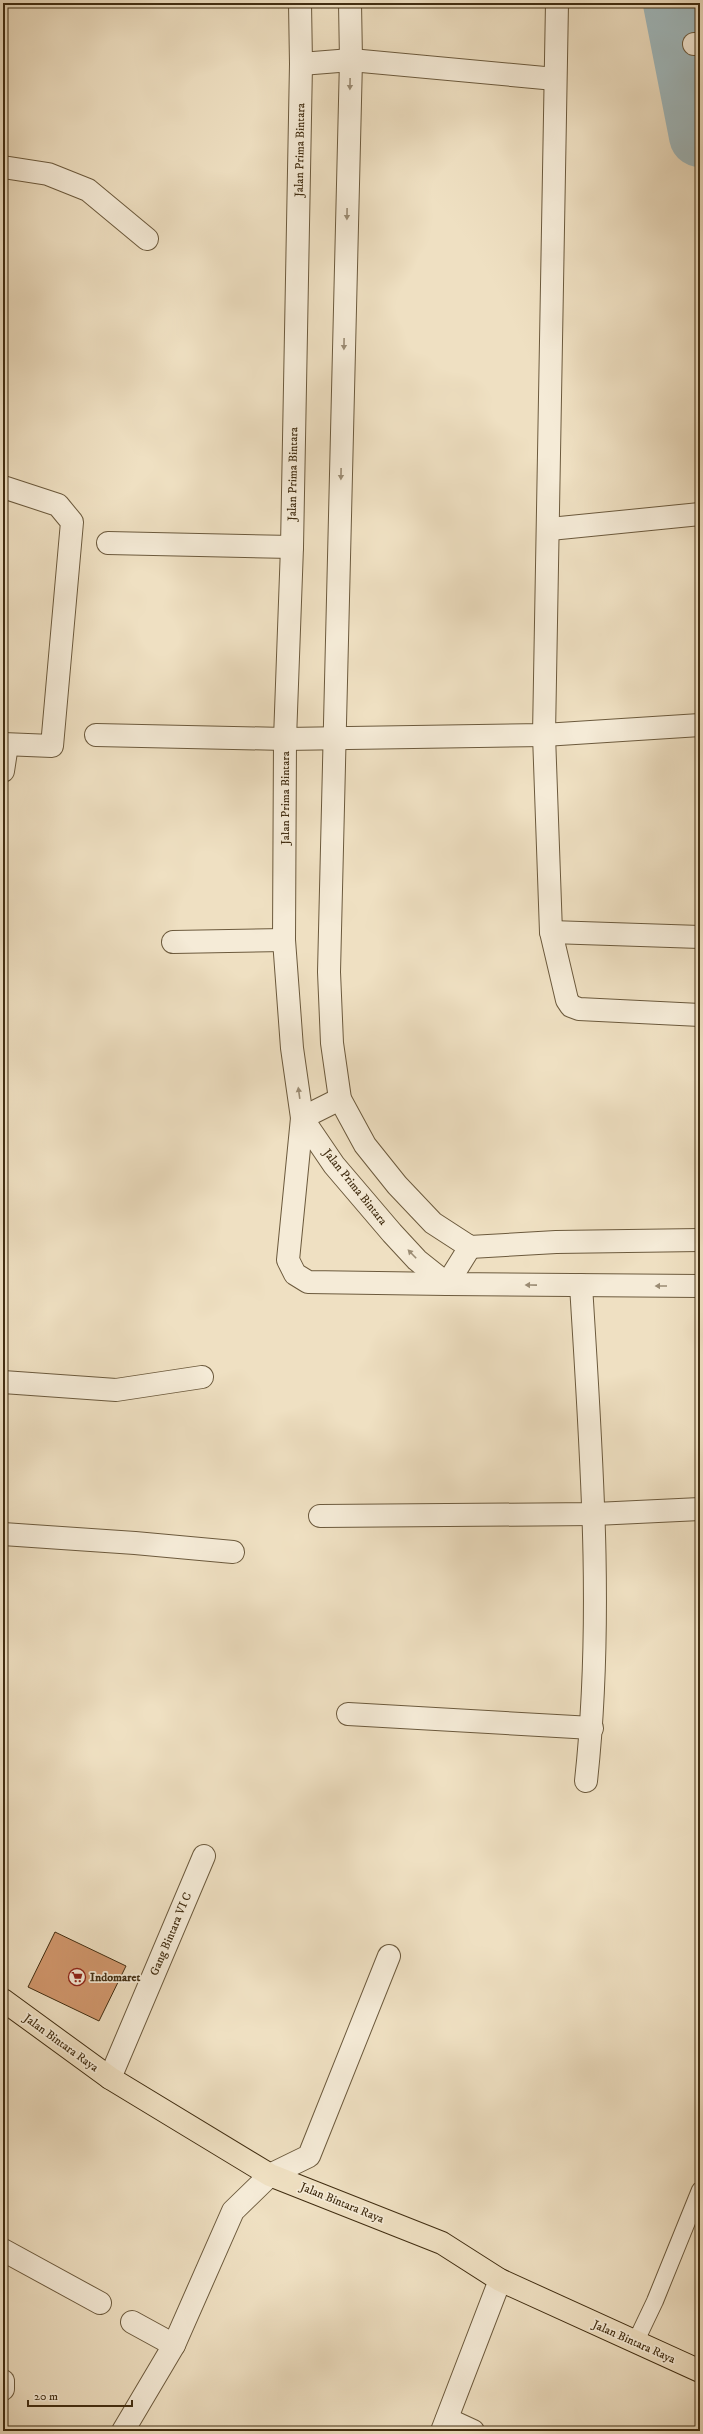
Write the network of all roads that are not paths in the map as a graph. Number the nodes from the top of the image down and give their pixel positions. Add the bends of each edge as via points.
1 (300, 3) edge
2 (350, 3) edge
3 (557, 3) edge
4 (351, 60) junction
5 (301, 64) junction
6 (555, 79) junction
7 (3, 168) edge
8 (147, 239) dead end
9 (3, 487) edge
10 (700, 514) edge
11 (550, 529) junction
12 (108, 542) dead end
13 (292, 547) junction
14 (700, 726) edge
15 (96, 735) dead end
16 (544, 735) junction
17 (334, 738) junction
18 (285, 739) junction
19 (5, 744) edge
20 (3, 771) edge
21 (551, 932) junction
22 (700, 937) edge
23 (284, 940) junction
24 (173, 942) dead end
25 (700, 1015) edge
26 (340, 1099) junction
27 (302, 1118) junction
28 (700, 1240) edge
29 (470, 1248) junction
30 (447, 1284) junction
31 (580, 1285) junction
32 (700, 1286) edge
33 (202, 1377) dead end
34 (3, 1382) edge
35 (700, 1508) edge
36 (595, 1514) junction
37 (320, 1516) dead end
38 (3, 1534) edge
39 (233, 1552) dead end
40 (348, 1714) dead end
41 (592, 1728) junction
42 (586, 1781) dead end
43 (204, 1856) dead end
44 (389, 1956) dead end
45 (3, 2000) edge
46 (110, 2078) junction
47 (270, 2175) junction
48 (700, 2190) edge
49 (3, 2250) edge
50 (500, 2280) junction
51 (100, 2303) dead end
52 (132, 2322) dead end
53 (635, 2343) junction
54 (174, 2345) junction
55 (700, 2371) edge
56 (3, 2381) edge
57 (3, 2389) edge
58 (444, 2425) edge
59 (123, 2431) edge
60 (473, 2431) edge

1 - 5 street, Jalan Prima Bintara
2 - 4 street
3 - 6 street
4 - 5 street
4 - 6 street
4 -> 17 street
5 - 13 street, Jalan Prima Bintara
6 - 11 street
7 - 8 street via 48,174 88,190
9 - 19 street via 58,505 72,522 52,746
10 - 11 street
11 - 16 street
12 - 13 street
13 - 18 street, Jalan Prima Bintara
14 - 16 street
15 - 18 street
16 - 17 street
16 - 21 street
17 - 18 street
17 - 26 street via 330,972 332,1042
18 - 23 street, Jalan Prima Bintara
19 - 20 street
21 - 22 street
21 - 25 street via 567,1000 571,1006 579,1009
23 - 24 street
27 -> 23 street, Jalan Prima Bintara via 292,1048
26 - 27 street
26 - 29 street via 364,1145 397,1186 433,1223
30 -> 27 street, Jalan Prima Bintara via 417,1260 392,1233 334,1165
27 - 30 street via 288,1260 295,1274 308,1282
28 - 29 street via 556,1242
29 - 30 street
31 -> 30 street
32 -> 31 street
31 - 36 street
33 - 34 street via 116,1390
35 - 36 street
36 - 37 street
36 - 41 street
38 - 39 street via 135,1542
40 - 41 street
41 - 42 street
43 - 46 street, Gang Bintara VI C
44 - 47 street via 309,2156
45 - 46 main road, Jalan Bintara Raya
46 - 47 main road, Jalan Bintara Raya
47 - 50 main road, Jalan Bintara Raya via 442,2243
47 - 54 street via 233,2211
48 - 53 lane
49 - 51 street
50 - 53 main road, Jalan Bintara Raya
50 - 58 street
52 - 54 street
53 - 55 main road, Jalan Bintara Raya
54 - 59 street
56 - 57 street
58 - 60 street

